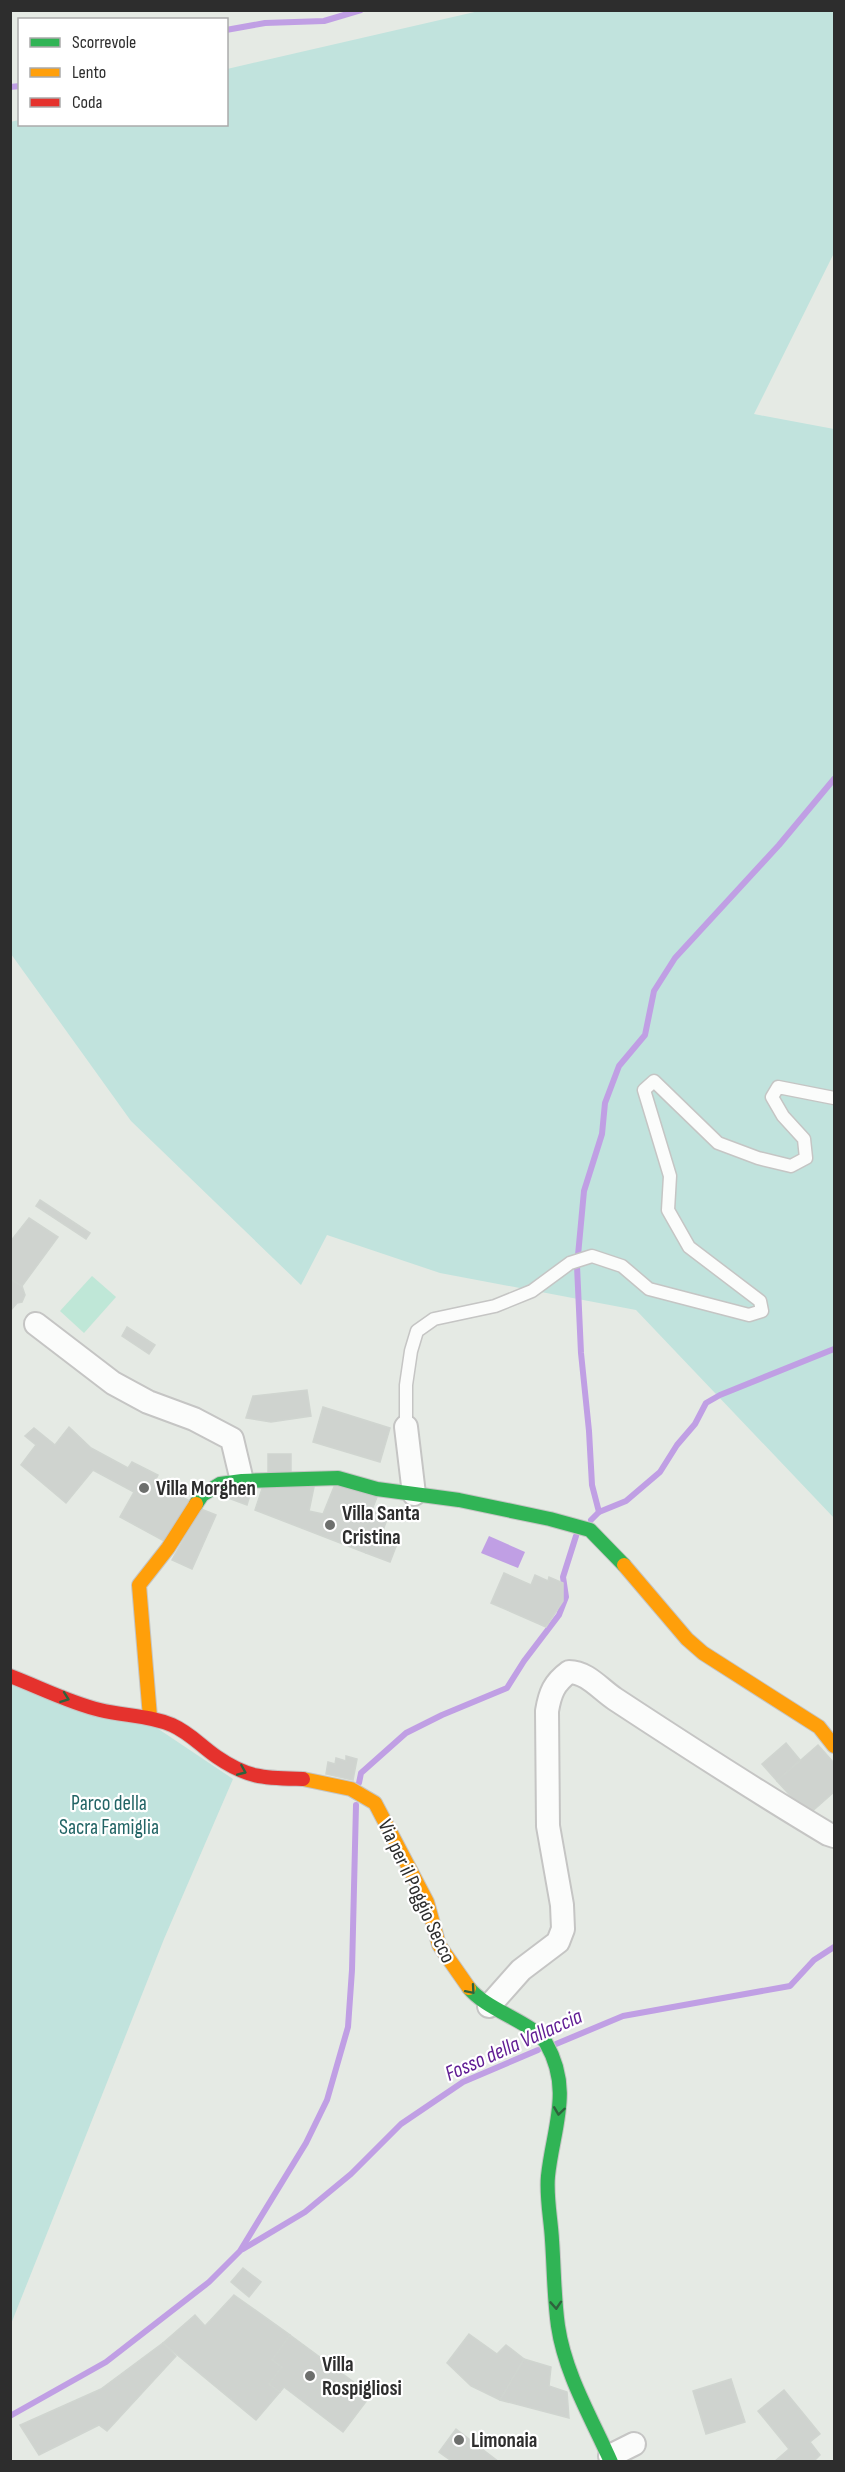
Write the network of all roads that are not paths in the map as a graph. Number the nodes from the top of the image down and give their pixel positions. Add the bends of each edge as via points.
1 (834, 1098) edge
2 (36, 1324) dead end
3 (406, 1427) joint
4 (242, 1481) junction
5 (414, 1494) junction
6 (10, 1676) edge
7 (150, 1717) junction
8 (834, 1746) edge
9 (831, 1835) edge
10 (489, 2006) junction
11 (634, 2444) dead end
12 (611, 2459) edge

1 - 3 lane via 778,1087 772,1097 804,1139 806,1158 791,1166 718,1143 654,1080 644,1090 670,1176 668,1210 689,1247 760,1301 762,1311 748,1315 649,1289 622,1266 592,1256 570,1263 532,1291 495,1306 434,1319 417,1331 406,1385
2 - 4 street via 112,1383 232,1439
3 - 5 street
4 - 5 street via 338,1478
4 - 7 street via 220,1484 202,1495 139,1585
5 - 8 street via 590,1530 703,1653 819,1727
6 -> 7 street, Via per il Poggio Secco via 100,1710
7 -> 10 street, Via per il Poggio Secco via 197,1739 243,1773 259,1778 310,1779 358,1792 375,1803 427,1902 439,1945 475,1996
9 - 10 street via 609,1695 585,1675 569,1671 555,1683 547,1711 548,1826 563,1929 558,1942 521,1970
10 -> 12 street, Via per il Poggio Secco via 545,2041 561,2087 548,2178 558,2327 569,2367
11 - 12 street, Via per il Poggio Secco

